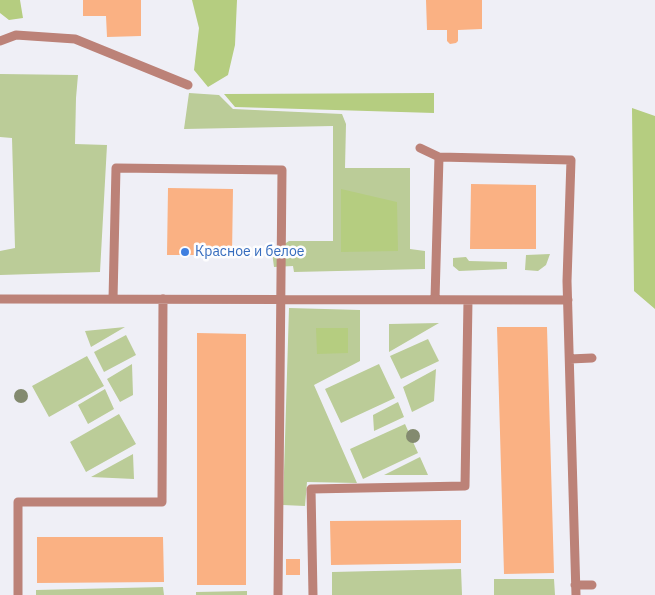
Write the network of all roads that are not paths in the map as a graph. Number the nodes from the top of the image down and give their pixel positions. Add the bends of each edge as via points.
1 (0, 41) edge
2 (188, 85) dead end
3 (420, 148) dead end
4 (439, 157) junction
5 (0, 299) edge
6 (113, 299) junction
7 (163, 299) junction
8 (280, 299) junction
9 (435, 300) junction
10 (468, 300) junction
11 (568, 300) junction
12 (592, 358) dead end
13 (570, 359) junction
14 (575, 585) junction
15 (592, 585) dead end
16 (18, 595) edge
17 (278, 595) edge
18 (313, 595) edge
19 (576, 595) edge

1 - 2 lane via 16,35 75,39
3 - 4 lane
4 - 9 lane
4 - 11 lane via 571,160
5 - 6 lane
6 - 7 lane
6 - 8 lane via 116,168 285,170
7 - 8 lane
7 - 16 lane via 162,502 18,502
8 - 9 lane
8 - 17 lane
9 - 10 lane
10 - 11 lane
10 - 18 lane via 465,486 310,489
11 - 13 lane
12 - 13 lane
13 - 14 lane
14 - 15 lane
14 - 19 lane

